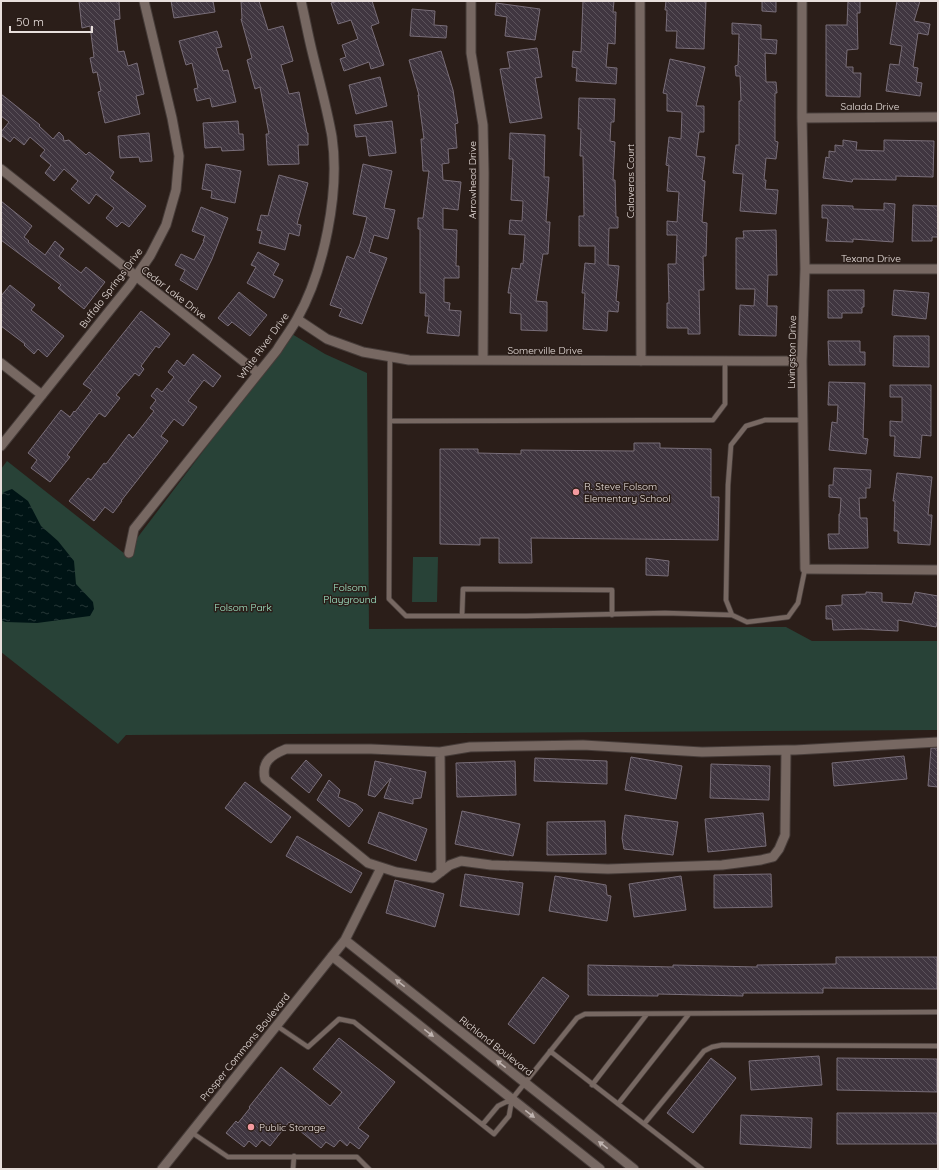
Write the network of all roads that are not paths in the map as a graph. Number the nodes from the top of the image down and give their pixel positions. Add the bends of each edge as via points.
1 (144, 1) edge
2 (301, 1) edge
3 (471, 1) edge
4 (640, 1) edge
5 (802, 1) edge
6 (938, 117) edge
7 (802, 118) junction
8 (1, 169) edge
9 (938, 268) edge
10 (805, 270) junction
11 (136, 277) junction
12 (297, 319) junction
13 (390, 357) junction
14 (483, 360) junction
15 (641, 361) junction
16 (725, 361) junction
17 (802, 361) junction
18 (1, 363) edge
19 (258, 373) junction
20 (42, 395) junction
21 (803, 420) junction
22 (390, 421) junction
23 (1, 446) edge
24 (130, 554) dead end
25 (805, 569) junction
26 (938, 570) edge
27 (612, 614) junction
28 (732, 615) junction
29 (462, 616) junction
30 (938, 742) edge
31 (786, 750) junction
32 (440, 752) junction
33 (381, 868) junction
34 (441, 872) junction
35 (345, 940) junction
36 (332, 956) junction
37 (938, 1012) edge
38 (647, 1014) junction
39 (689, 1014) junction
40 (277, 1026) junction
41 (938, 1046) edge
42 (550, 1051) junction
43 (524, 1082) junction
44 (592, 1084) junction
45 (512, 1099) junction
46 (618, 1104) junction
47 (484, 1124) junction
48 (644, 1124) junction
49 (191, 1132) junction
50 (294, 1156) junction
51 (162, 1169) edge
52 (293, 1169) edge
53 (369, 1169) edge
54 (600, 1169) edge
55 (634, 1169) edge
56 (702, 1169) edge

1 - 11 street, Buffalo Springs Drive via 179,156 176,190 166,225
2 - 12 street, White River Drive via 330,125 334,175 323,250 316,276
3 - 14 street, Arrowhead Drive via 471,53 483,124
4 - 15 street, Calaveras Court
5 - 7 street, Livingston Drive
6 - 7 street, Salada Drive
7 - 10 street, Livingston Drive
8 - 11 street, Cedar Lake Drive
9 - 10 street, Texana Drive
10 - 17 street, Livingston Drive
11 - 19 street, Cedar Lake Drive
11 - 20 street, Buffalo Springs Drive
12 - 13 street, Somerville Drive via 327,339 363,352
12 - 19 street, White River Drive
13 - 14 street, Somerville Drive via 409,360
13 - 22 lane
14 - 15 street, Somerville Drive
15 - 16 street, Somerville Drive
16 - 17 street, Somerville Drive
16 - 22 lane via 725,404 713,420
17 - 21 street, Livingston Drive
18 - 20 street
19 - 24 street, White River Drive via 134,529
20 - 23 street, Buffalo Springs Drive
21 - 25 street, Livingston Drive
21 - 28 lane via 764,420 746,426 731,445 726,600
22 - 29 lane via 389,600 406,616
25 - 26 street
25 - 28 lane via 798,603 788,617 747,622
27 - 28 lane
27 - 29 lane
27 - 29 lane via 612,590 464,589
30 - 31 street
31 - 32 street via 702,752 583,745 470,747
31 - 34 street via 785,835 773,857 722,865 608,869 491,865 461,861
32 - 33 street via 286,749 273,754 268,760 263,770 266,779 368,864
32 - 34 street
33 - 34 street via 433,878
33 - 35 street, Prosper Commons Boulevard
35 - 36 street, Prosper Commons Boulevard
43 -> 35 street, Richland Boulevard
36 - 40 street, Prosper Commons Boulevard
36 -> 45 street
37 - 39 lane
38 - 39 lane
38 - 42 lane via 585,1014 577,1018
38 - 44 lane
39 - 46 lane
40 - 47 lane via 308,1047 339,1019 354,1022
40 - 49 street, Prosper Commons Boulevard
41 - 48 lane via 712,1046 704,1051
42 - 43 lane
42 - 44 lane
43 - 45 lane
55 -> 43 street, Richland Boulevard
44 - 46 lane
45 - 47 lane via 498,1106
45 - 47 lane via 509,1116 494,1134
45 -> 54 street
46 - 48 lane
48 - 56 lane
49 - 50 lane via 228,1157
49 - 51 street, Prosper Commons Boulevard
50 - 52 lane
50 - 53 lane via 357,1157

